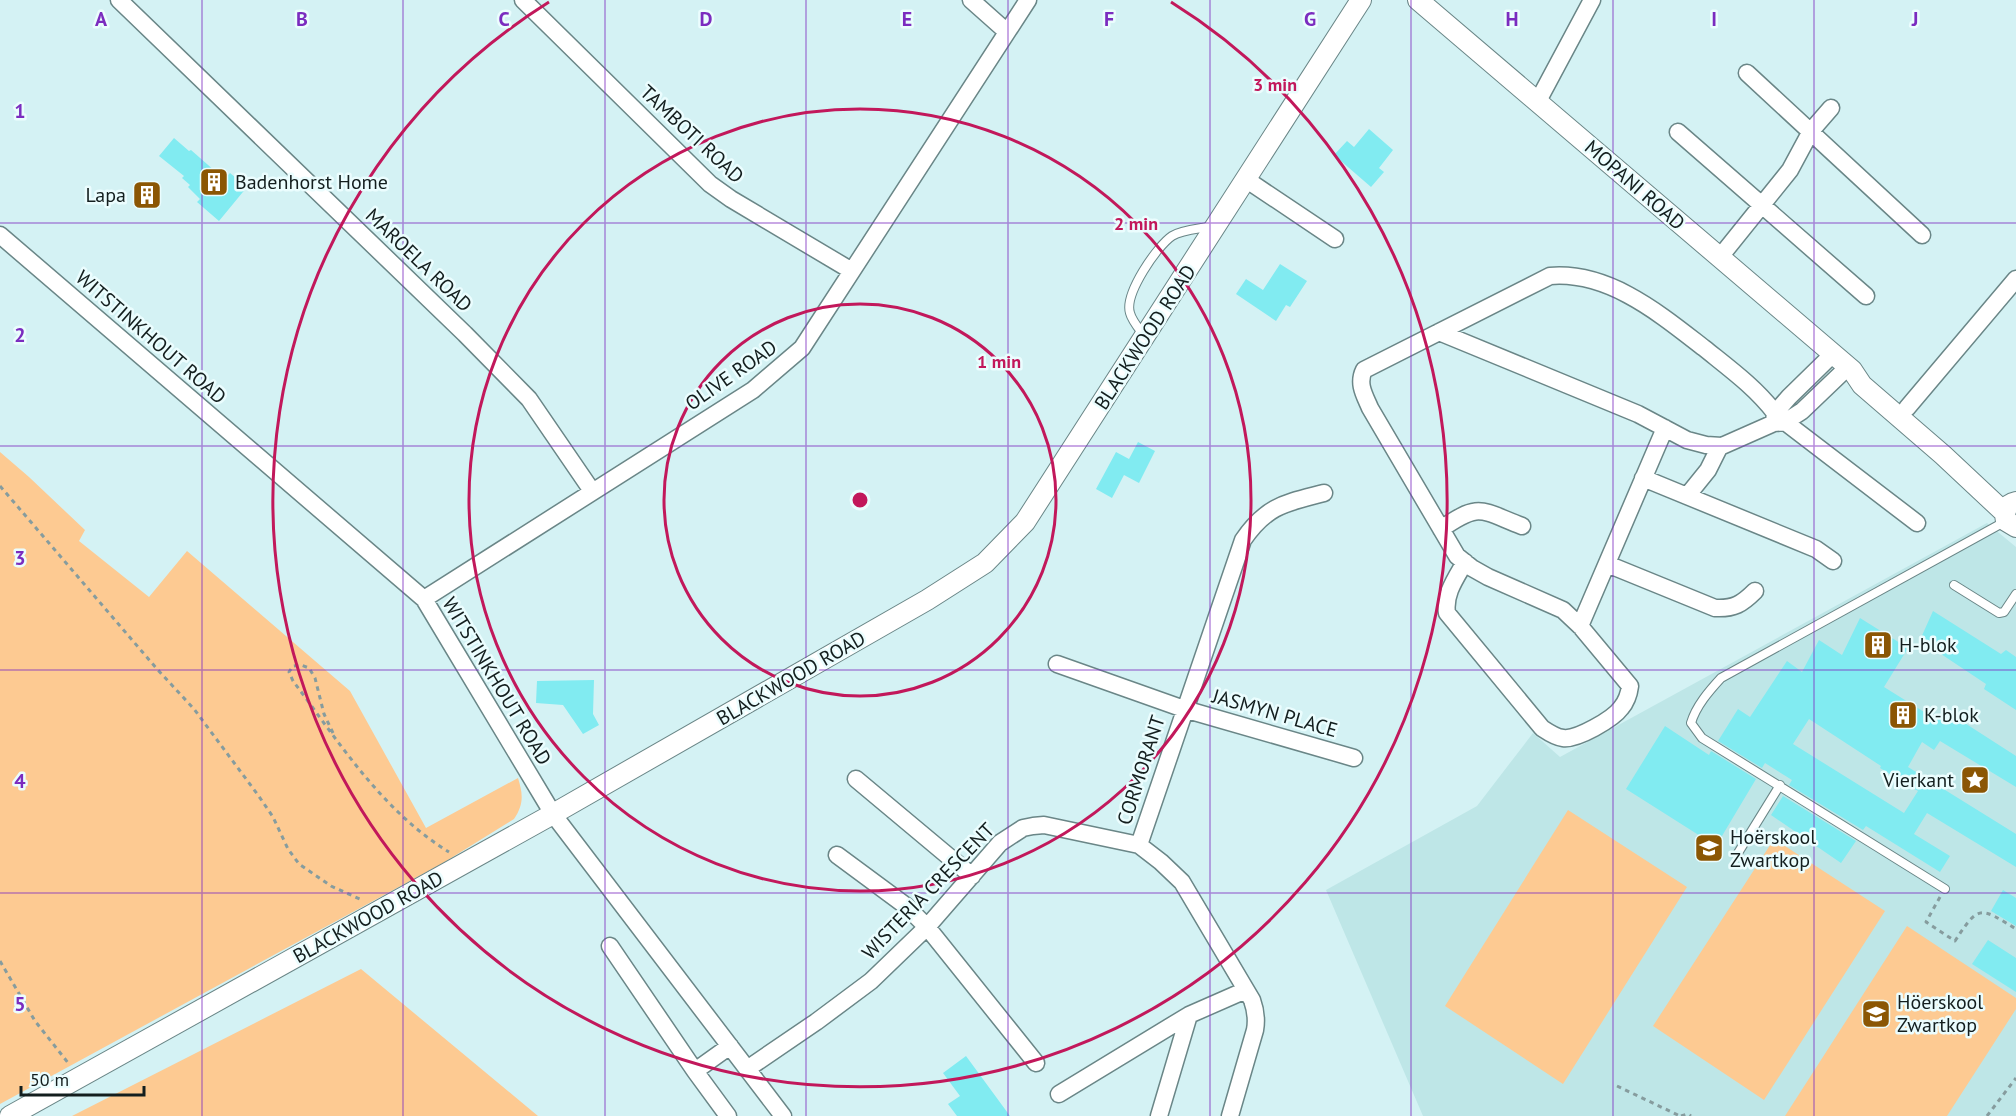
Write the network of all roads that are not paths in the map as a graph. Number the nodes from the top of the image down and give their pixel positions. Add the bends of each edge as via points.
1 (119, 0) edge
2 (524, 0) edge
3 (971, 0) edge
4 (1028, 0) edge
5 (1418, 0) edge
6 (1587, 2) edge
7 (1363, 3) edge
8 (1007, 32) junction
9 (1747, 73) dead end
10 (1538, 101) junction
11 (1831, 108) dead end
12 (1811, 131) junction
13 (1678, 132) dead end
14 (1247, 180) junction
15 (1761, 206) junction
16 (1216, 226) junction
17 (0, 235) edge
18 (1922, 235) dead end
19 (1335, 239) dead end
20 (1720, 257) junction
21 (852, 271) junction
22 (2016, 279) edge
23 (1866, 296) dead end
24 (1439, 332) junction
25 (1145, 337) junction
26 (1845, 364) junction
27 (1906, 408) junction
28 (1778, 419) junction
29 (1665, 428) junction
30 (1720, 446) junction
31 (1643, 478) junction
32 (592, 491) junction
33 (1324, 493) dead end
34 (1687, 496) junction
35 (2011, 513) edge
36 (1917, 524) dead end
37 (1522, 526) dead end
38 (1441, 529) junction
39 (1833, 561) dead end
40 (1465, 562) junction
41 (1606, 564) junction
42 (1954, 585) dead end
43 (1755, 591) dead end
44 (2016, 594) edge
45 (424, 599) junction
46 (1580, 626) junction
47 (1058, 664) dead end
48 (1184, 709) junction
49 (1354, 758) dead end
50 (856, 779) dead end
51 (1779, 785) junction
52 (553, 814) junction
53 (1139, 845) junction
54 (1738, 853) dead end
55 (837, 855) dead end
56 (972, 876) junction
57 (1945, 889) road end
58 (927, 927) junction
59 (610, 946) dead end
60 (1246, 990) junction
61 (1190, 1015) junction
62 (730, 1046) junction
63 (1036, 1063) dead end
64 (747, 1069) junction
65 (695, 1071) junction
66 (1059, 1094) dead end
67 (15, 1113) edge
68 (728, 1116) edge
69 (783, 1116) edge
70 (1159, 1116) edge
71 (1230, 1116) edge

1 - 32 street, MAROELA ROAD via 529,399
2 - 21 street, TAMBOTI ROAD via 710,184
3 - 8 street
4 - 8 street, OLIVE ROAD
5 - 10 street, MOPANI ROAD
6 - 10 street
7 - 14 street, BLACKWOOD ROAD
8 - 21 street, OLIVE ROAD
9 - 12 street
10 - 20 street, MOPANI ROAD
11 - 12 street
12 - 15 street via 1790,170
12 - 18 street
13 - 15 street
14 - 16 street, BLACKWOOD ROAD
14 - 19 street
15 - 20 street
15 - 23 street
16 - 25 street, BLACKWOOD ROAD
16 - 25 lane via 1174,235 1142,273 1132,293 1130,313
17 - 45 street, WITSTINKHOUT ROAD
20 - 26 street, MOPANI ROAD
21 - 32 street, OLIVE ROAD via 802,348 783,366 753,390
22 - 27 street
24 - 28 street via 1550,276 1569,274 1611,287 1655,310 1747,382
24 - 29 street
24 - 38 street via 1364,370 1361,376 1370,408
25 - 52 street, BLACKWOOD ROAD via 1025,522 986,563
26 - 27 street, MOPANI ROAD via 1864,374
26 - 28 street via 1789,397
26 - 35 street, MOPANI ROAD via 1862,385
27 - 35 street, MOPANI ROAD
28 - 30 street
28 - 36 street
29 - 30 street via 1687,440
29 - 31 street
30 - 34 street via 1708,470
31 - 34 street
31 - 41 street
32 - 45 street, OLIVE ROAD
33 - 48 street, CORMORANT via 1286,502 1260,518 1244,540
34 - 39 street via 1816,549
35 - 51 lane via 1713,686 1693,716 1693,728 1702,738
37 - 38 street via 1480,510 1460,515
38 - 40 street
40 - 46 street via 1488,577 1563,610
40 - 46 street via 1449,592 1447,613 1542,728 1563,738 1573,738 1608,720 1629,696 1626,680
41 - 43 street via 1715,608 1740,605
41 - 46 street
42 - 44 lane via 1999,613 2004,612
45 - 52 street, WITSTINKHOUT ROAD
47 - 48 street, JASMYN PLACE
48 - 49 street, JASMYN PLACE
48 - 53 street, CORMORANT
50 - 56 street
51 - 54 lane
51 - 57 lane
52 - 62 street, WITSTINKHOUT ROAD
52 - 67 street, BLACKWOOD ROAD
53 - 56 street, WISTERIA CRESCENT via 1033,826 1006,838
53 - 60 street, WISTERIA CRESCENT via 1182,882
55 - 58 street via 906,906
56 - 58 street, WISTERIA CRESCENT
58 - 63 street
58 - 64 street, WISTERIA CRESCENT via 871,981
59 - 65 street
60 - 61 street
60 - 71 street, WISTERIA CRESCENT via 1257,1020
61 - 66 street
61 - 70 street
62 - 64 street, WITSTINKHOUT ROAD
62 - 65 street
64 - 69 street, WITSTINKHOUT ROAD
65 - 68 street

